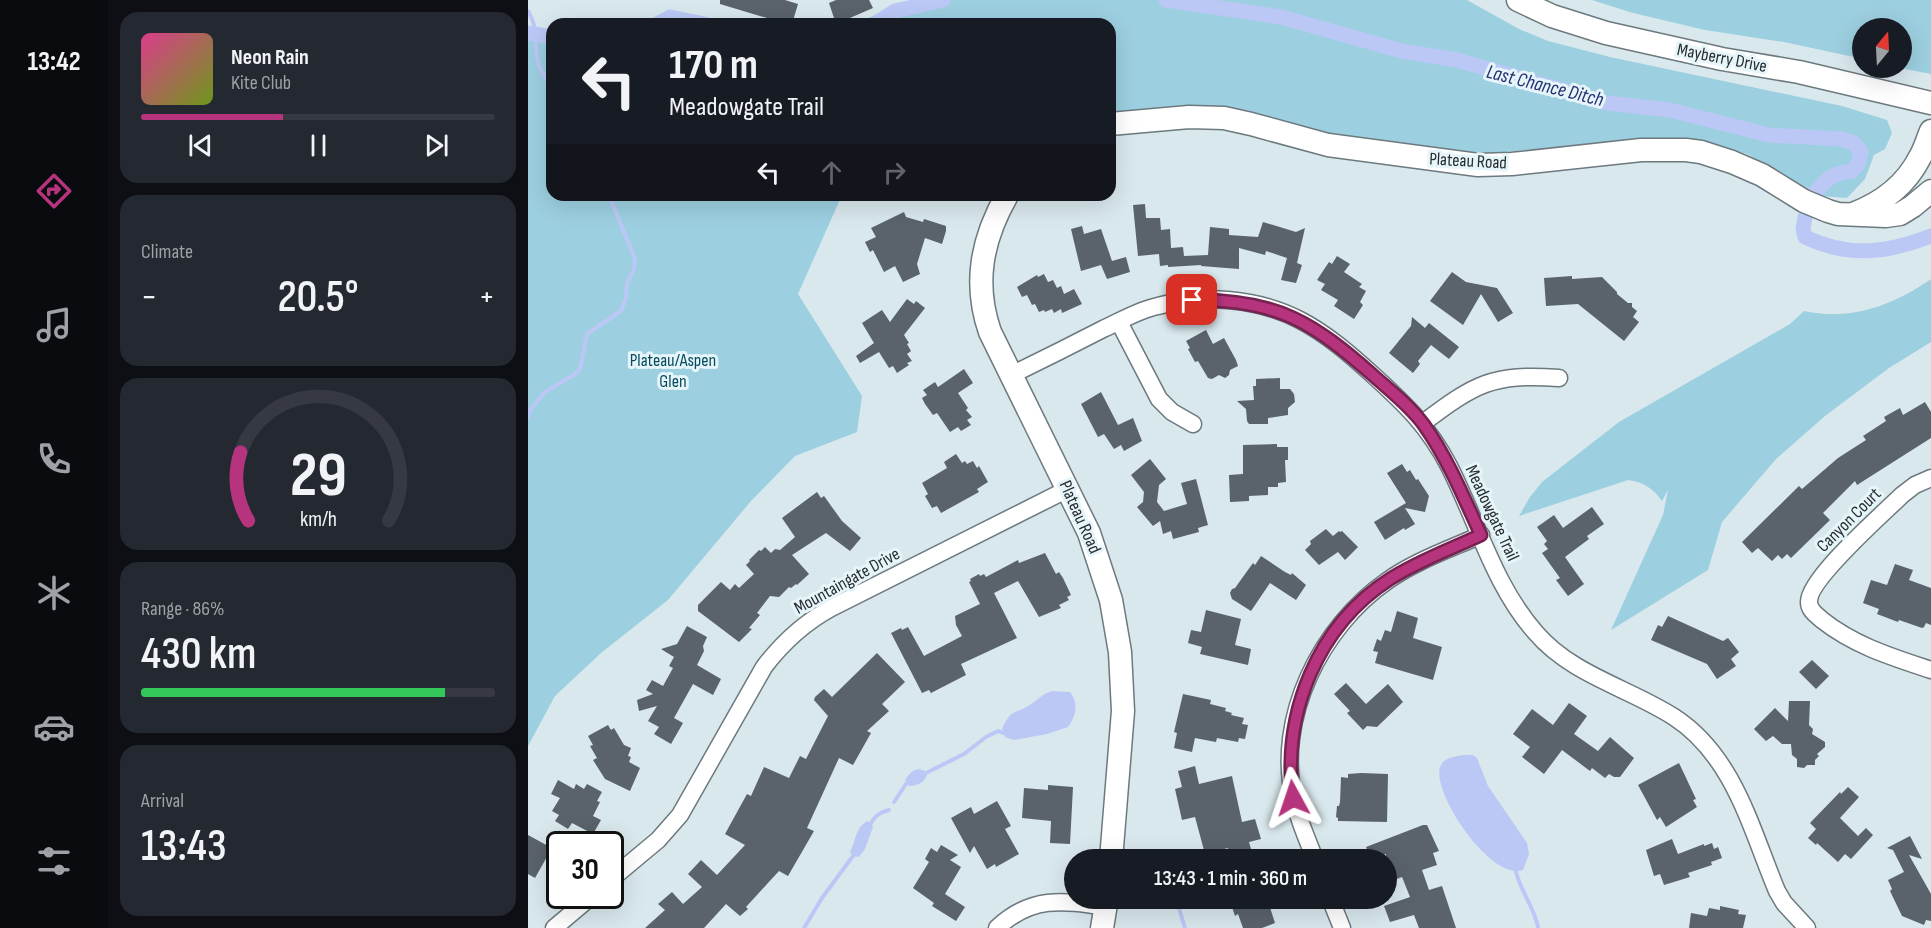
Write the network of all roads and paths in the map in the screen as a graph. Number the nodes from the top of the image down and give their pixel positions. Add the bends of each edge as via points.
1 (1518, 0) edge
2 (1931, 103) edge
3 (1116, 123) edge
4 (1931, 131) edge
5 (1931, 191) edge
6 (1004, 201) edge
7 (1852, 214) junction
8 (1119, 322) junction
9 (1011, 375) junction
10 (1559, 378) dead end
11 (1193, 423) dead end
12 (1423, 423) junction
13 (1931, 478) edge
14 (1068, 489) junction
15 (1481, 535) junction
16 (1931, 670) edge
17 (1112, 849) edge
18 (1311, 849) edge
19 (624, 868) edge
20 (577, 909) edge
21 (1334, 909) edge
22 (1105, 911) edge
23 (1801, 926) edge
24 (554, 928) edge
25 (996, 928) edge
26 (1342, 928) edge

1 - 2 street, Mayberry Drive via 1552,16 1606,33
3 - 7 street, Plateau Road via 1224,118 1328,145 1478,165 1641,150 1686,150 1732,162 1816,207
4 - 7 street via 1907,179 1878,202
5 - 7 street, Plateau Road via 1900,213
6 - 9 street, Plateau Road via 983,250 980,276 985,316
8 - 9 street, Meadowgate Trail
8 - 11 street via 1159,399 1172,412
8 - 12 street, Meadowgate Trail via 1154,306 1192,300 1236,301 1279,311 1343,349
9 - 14 street, Plateau Road
10 - 12 street via 1526,376 1492,381 1467,391
12 - 15 street, Meadowgate Trail via 1450,468
13 - 16 street, Canyon Court via 1902,495 1825,572 1809,602 1813,613 1846,637
14 - 17 street, Plateau Road via 1100,562 1120,652 1123,711
14 - 19 street, Mountaingate Drive via 805,624 764,667 680,815
15 - 18 street via 1406,569 1372,591 1331,636 1312,668 1294,723 1290,768 1293,798
15 - 23 street, Meadowgate Trail via 1509,597 1538,636 1581,669 1675,718 1712,752 1740,799 1777,891
20 - 24 street
21 - 26 street
22 - 25 street via 1060,901 1037,904 1015,913

